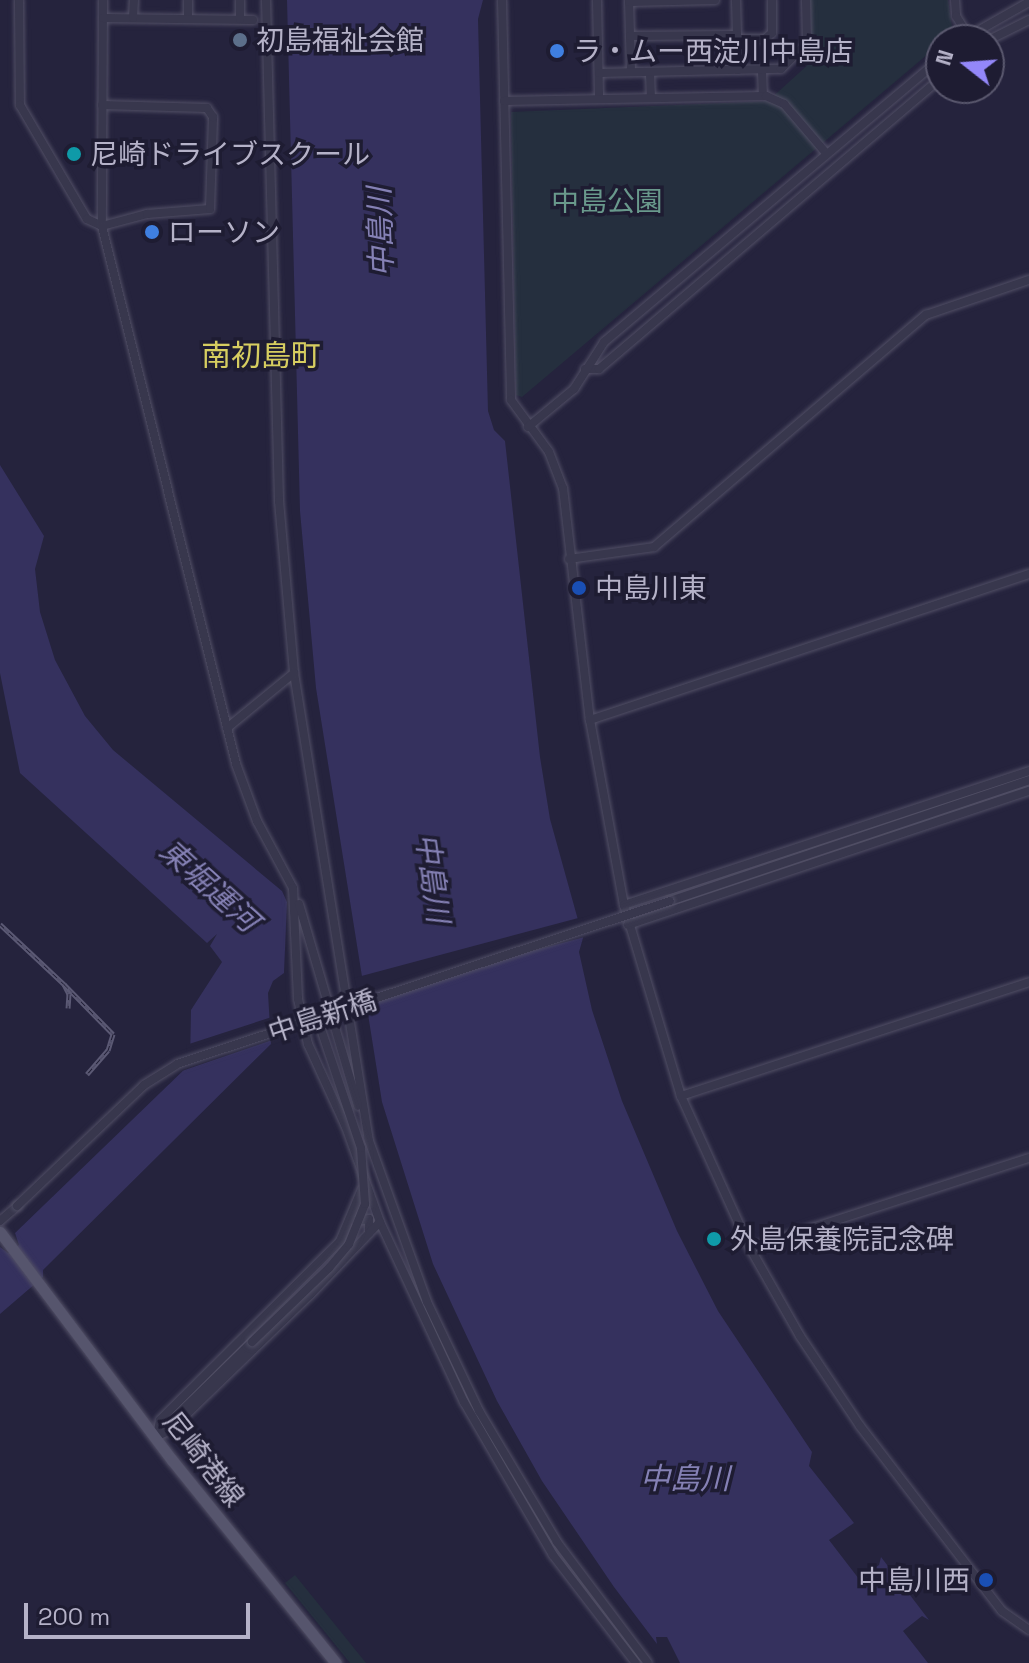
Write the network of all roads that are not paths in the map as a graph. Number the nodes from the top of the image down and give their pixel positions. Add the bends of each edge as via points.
1 (19, 0) edge
2 (103, 0) edge
3 (134, 0) edge
4 (188, 0) edge
5 (240, 0) edge
6 (266, 0) edge
7 (502, 0) edge
8 (597, 0) edge
9 (715, 0) edge
10 (736, 0) edge
11 (772, 0) edge
12 (806, 0) edge
13 (955, 0) edge
14 (629, 1) edge
15 (1029, 2) edge
16 (103, 18) junction
17 (133, 18) junction
18 (188, 19) junction
19 (240, 19) junction
20 (253, 20) dead end
21 (1029, 20) edge
22 (959, 24) edge
23 (989, 24) edge
24 (1005, 32) edge
25 (630, 36) junction
26 (737, 37) junction
27 (738, 70) junction
28 (762, 70) junction
29 (925, 71) edge
30 (631, 72) junction
31 (650, 72) junction
32 (599, 73) junction
33 (925, 92) edge
34 (763, 96) junction
35 (651, 98) junction
36 (599, 99) junction
37 (504, 101) junction
38 (102, 105) junction
39 (826, 153) junction
40 (102, 226) junction
41 (1029, 280) edge
42 (585, 369) junction
43 (528, 427) junction
44 (569, 559) junction
45 (1029, 574) edge
46 (294, 673) junction
47 (590, 720) junction
48 (227, 728) junction
49 (1029, 771) edge
50 (1029, 780) edge
51 (1029, 791) edge
52 (293, 888) junction
53 (624, 905) junction
54 (628, 925) junction
55 (1029, 982) edge
56 (317, 1017) junction
57 (681, 1096) junction
58 (369, 1140) junction
59 (1029, 1158) edge
60 (362, 1171) junction
61 (0, 1221) edge
62 (380, 1222) junction
63 (349, 1227) junction
64 (0, 1232) edge
65 (361, 1245) junction
66 (750, 1248) junction
67 (157, 1436) junction
68 (1029, 1630) edge
69 (336, 1663) edge
70 (636, 1663) edge
71 (648, 1663) edge

1 - 40 street via 20,105 82,214
2 - 16 street
3 - 17 street
4 - 18 street
5 - 19 street
6 - 46 street via 279,501
7 - 37 street
8 - 32 street
9 - 14 street
10 - 26 street
11 - 26 street via 772,33 765,39
12 - 28 street via 807,43 781,69
13 - 22 street
14 - 25 street
15 - 23 street
16 - 17 street
16 - 38 street
17 - 18 street
18 - 19 street
19 - 20 street
21 - 24 street
25 - 26 street
25 - 30 street
26 - 27 street
27 - 28 street
27 - 31 street
28 - 34 street
29 - 39 street
30 - 31 street
30 - 32 street
31 - 35 street
32 - 36 street
33 - 42 street via 599,369
34 - 35 street
34 - 39 street via 784,104
35 - 36 street
36 - 37 street
37 - 43 street via 509,390 513,409
38 - 40 street
38 - 40 street via 202,106 213,117 210,209 147,214
39 - 42 street via 604,342
40 - 48 street
41 - 44 street via 926,315 654,547
42 - 43 street via 574,389
43 - 44 street via 559,474
44 - 47 street
45 - 47 street
46 - 48 street
46 - 58 street
47 - 53 street
48 - 52 street via 247,797
49 - 53 street
50 - 56 street, 中島新橋, bridge
51 - 54 street
52 - 58 street
52 - 60 street via 303,1025
53 - 54 street
54 - 57 street
55 - 57 street
56 - 61 street, 中島新橋, bridge via 177,1064 144,1085
56 - 67 street, bridge via 361,1148 365,1204 349,1244 329,1268
57 - 66 street
58 - 71 street via 427,1302 479,1411 557,1542
59 - 66 street
60 - 62 street
60 - 63 street via 361,1193
62 - 65 street
62 - 70 street via 464,1402 535,1528
63 - 65 street via 360,1218 372,1222
63 - 67 street via 312,1272 160,1420
64 - 67 main road, 尼崎港線
65 - 67 street via 169,1431
66 - 68 street via 860,1426 1002,1611
67 - 69 main road, 尼崎港線

